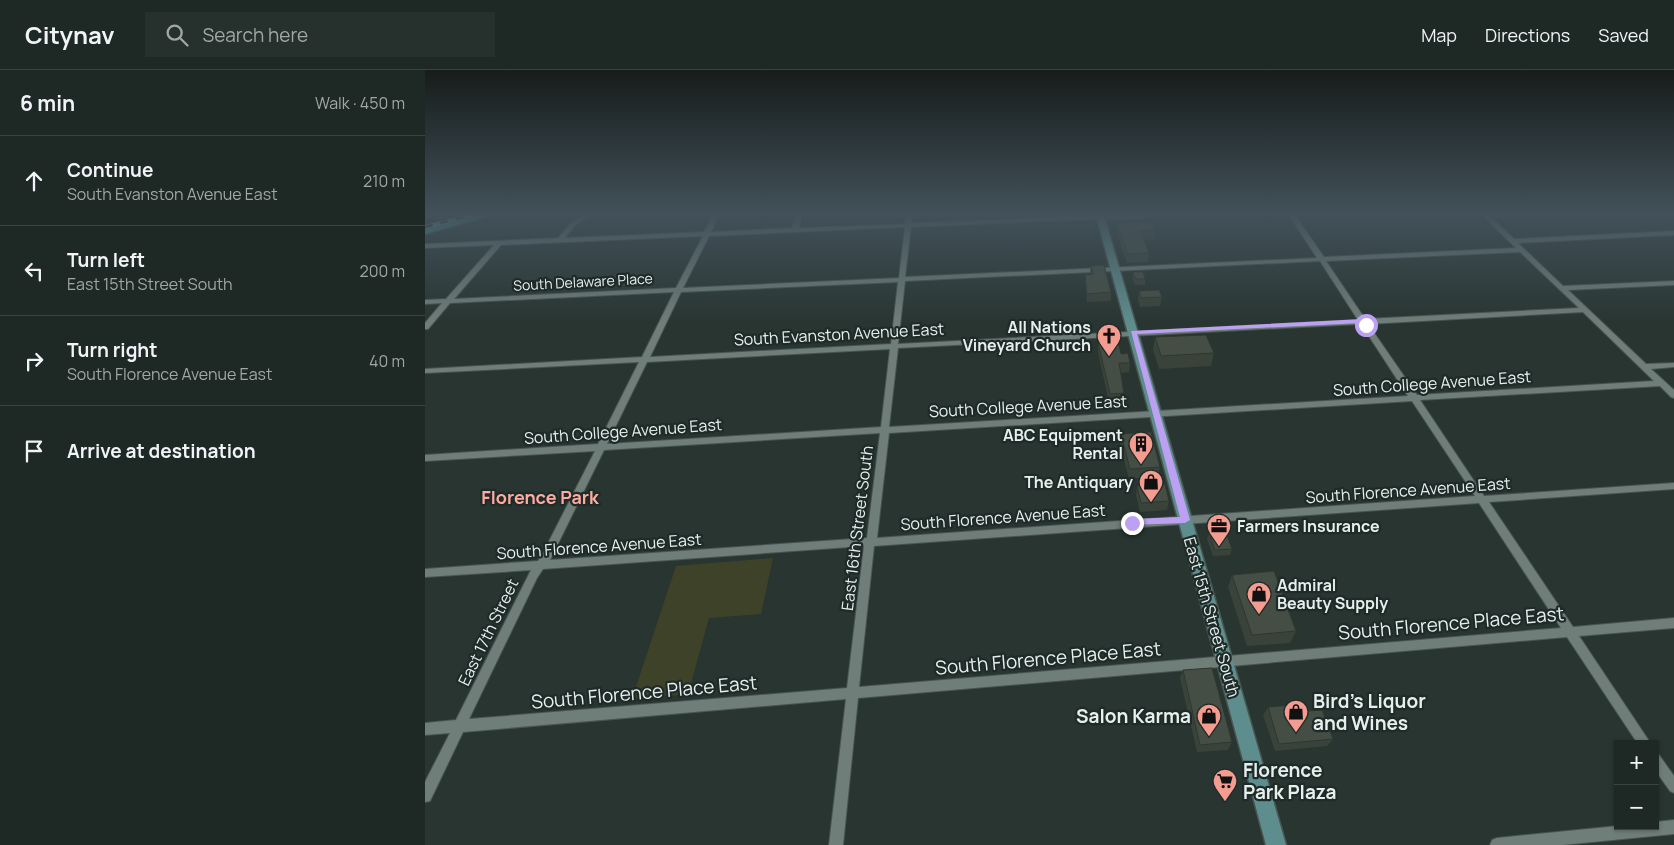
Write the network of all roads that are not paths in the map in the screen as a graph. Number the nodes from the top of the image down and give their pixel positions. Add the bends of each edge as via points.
1 (491, 251) edge
2 (698, 251) edge
3 (904, 251) edge
4 (1110, 251) edge
5 (1316, 251) edge
6 (1495, 251) edge
7 (1522, 251) edge
8 (1321, 259) junction
9 (1115, 268) junction
10 (901, 279) junction
11 (1674, 283) edge
12 (1562, 288) junction
13 (679, 290) junction
14 (448, 301) junction
15 (425, 302) edge
16 (1585, 310) junction
17 (1363, 321) junction
18 (425, 327) edge
19 (1133, 333) junction
20 (894, 345) junction
21 (645, 359) junction
22 (1674, 365) edge
23 (1645, 367) junction
24 (425, 371) edge
25 (1662, 383) junction
26 (1674, 394) edge
27 (1415, 399) junction
28 (1156, 414) junction
29 (884, 430) junction
30 (601, 448) junction
31 (425, 458) edge
32 (1674, 486) edge
33 (1483, 500) junction
34 (1185, 520) junction
35 (870, 541) junction
36 (540, 565) junction
37 (425, 573) edge
38 (1674, 624) edge
39 (1571, 632) junction
40 (1225, 661) junction
41 (852, 693) junction
42 (460, 726) junction
43 (425, 729) edge
44 (1642, 740) edge
45 (1659, 765) edge
46 (1674, 787) edge
47 (425, 796) edge
48 (1674, 827) edge
49 (836, 845) edge
50 (1276, 845) edge
51 (1497, 845) edge

1 - 14 street
2 - 13 street, East 17th Street
3 - 10 street, East 16th Street South
4 - 9 main road, East 15th Street South
5 - 8 street
6 - 8 street, South Delaware Place
7 - 12 street
8 - 9 street, South Delaware Place
8 - 17 street
9 - 10 street, South Delaware Place
9 - 19 main road, East 15th Street South
10 - 13 street, South Delaware Place
10 - 20 street, East 16th Street South
11 - 12 street
12 - 16 street
13 - 14 street, South Delaware Place
13 - 21 street, East 17th Street
14 - 15 street, South Delaware Place
14 - 18 street
16 - 17 street, South Evanston Avenue East
16 - 23 street
17 - 19 street, South Evanston Avenue East
17 - 27 street
19 - 20 street, South Evanston Avenue East
19 - 28 main road, East 15th Street South
20 - 21 street, South Evanston Avenue East
20 - 29 street, East 16th Street South
21 - 24 street, South Evanston Avenue East
21 - 30 street, East 17th Street
22 - 23 street
23 - 25 street
25 - 26 street
25 - 27 street, South College Avenue East
27 - 28 street, South College Avenue East
27 - 33 street
28 - 29 street, South College Avenue East
28 - 34 main road, East 15th Street South
29 - 30 street, South College Avenue East
29 - 35 street, East 16th Street South
30 - 31 street, South College Avenue East
30 - 36 street, East 17th Street
32 - 33 street, South Florence Avenue East
33 - 34 street, South Florence Avenue East
33 - 39 street
34 - 35 street, South Florence Avenue East
34 - 40 main road, East 15th Street South
35 - 36 street, South Florence Avenue East
35 - 41 street, East 16th Street South
36 - 37 street, South Florence Avenue East
36 - 42 street, East 17th Street
38 - 39 street, South Florence Place East
39 - 40 street, South Florence Place East
39 - 44 street
40 - 41 street, South Florence Place East
40 - 50 main road, East 15th Street South
41 - 42 street, South Florence Place East
41 - 49 street, East 16th Street South
42 - 43 street, South Florence Place East
42 - 47 street, East 17th Street
45 - 46 street
48 - 51 street

